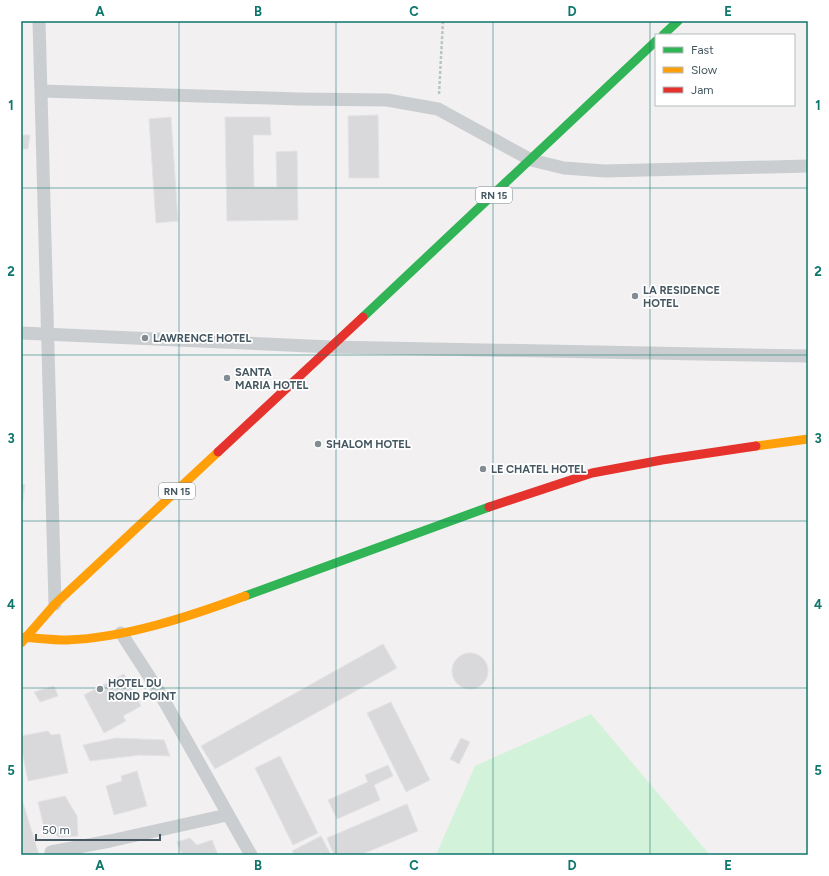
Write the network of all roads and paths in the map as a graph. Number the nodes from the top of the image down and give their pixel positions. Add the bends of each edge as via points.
1 (39, 21) edge
2 (443, 21) edge
3 (678, 21) edge
4 (663, 34) edge
5 (655, 42) edge
6 (42, 91) junction
7 (438, 109) junction
8 (531, 160) junction
9 (808, 166) edge
10 (21, 333) edge
11 (48, 333) junction
12 (331, 347) junction
13 (808, 356) edge
14 (808, 439) edge
15 (55, 604) junction
16 (121, 633) junction
17 (23, 639) edge
18 (227, 815) junction
19 (51, 852) dead end
20 (251, 855) edge

1 - 6 street
2 - 7 path
3 - 4 main road
5 - 8 main road, RN 15
6 - 7 street via 387,100
6 - 11 street
7 - 8 street
8 - 9 street via 564,168 605,171
8 - 12 main road, RN 15
10 - 11 street
11 - 12 street
11 - 15 street
12 - 13 street
12 - 15 main road, RN 15
14 - 16 main road via 662,460 592,474 520,496 194,615
15 - 17 main road, RN 15
16 - 17 main road via 67,640
16 - 18 street via 158,690
18 - 19 street
18 - 20 street

